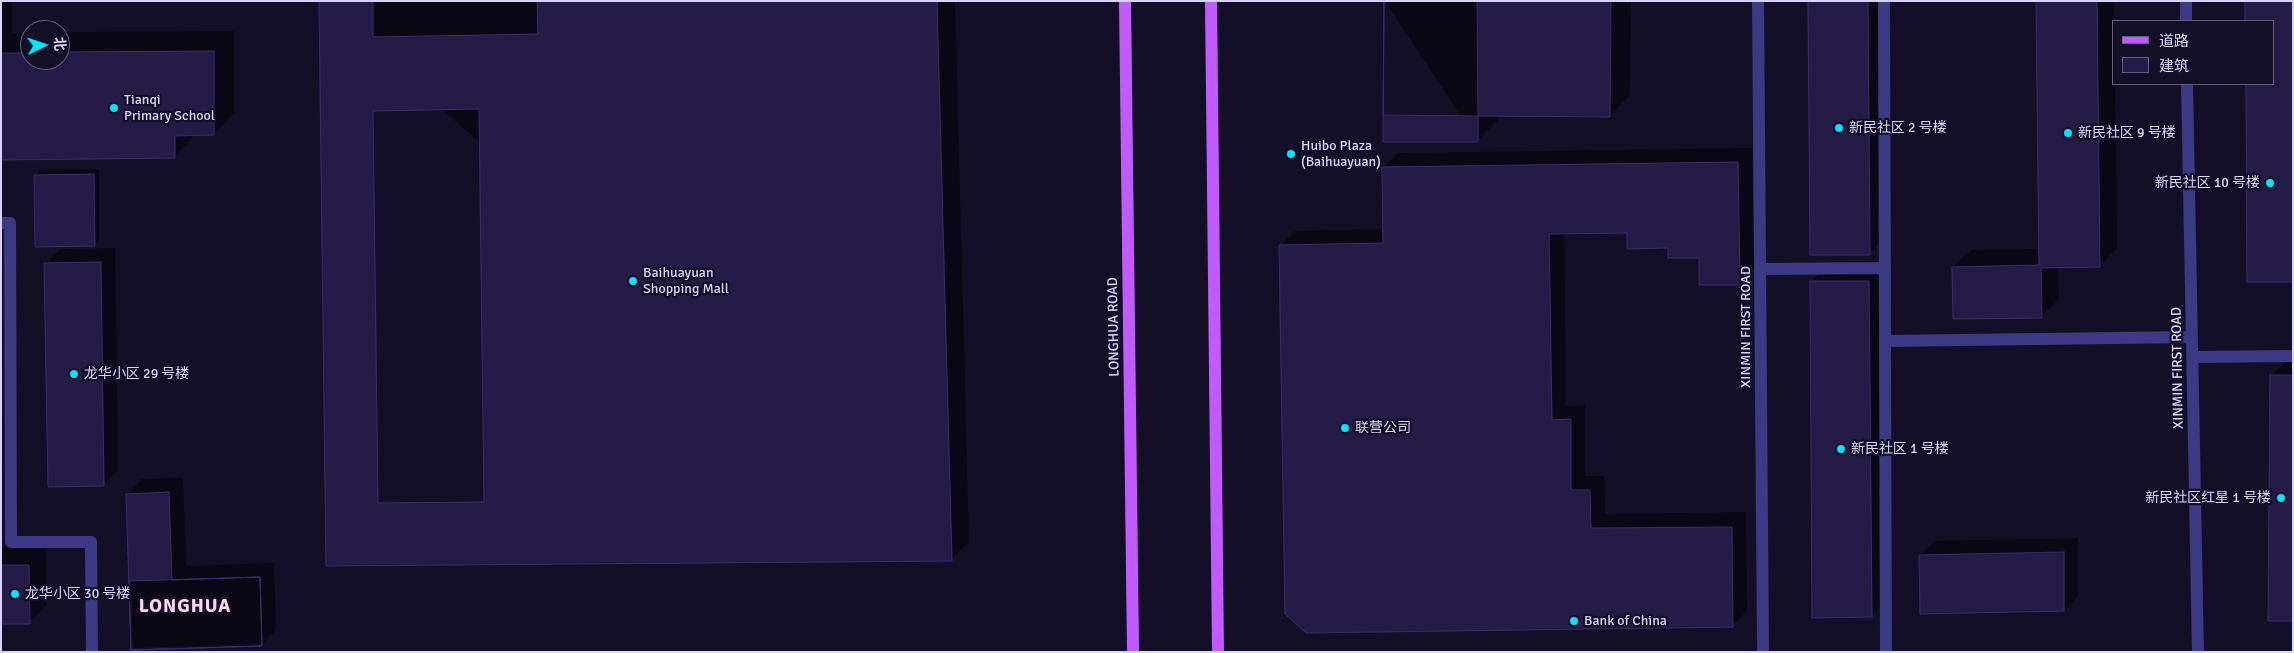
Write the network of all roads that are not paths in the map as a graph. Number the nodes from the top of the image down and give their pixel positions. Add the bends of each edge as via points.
1 (1125, 1) edge
2 (1211, 1) edge
3 (1758, 1) edge
4 (1884, 1) edge
5 (2186, 1) edge
6 (2186, 20) edge
7 (2187, 85) edge
8 (1, 223) edge
9 (1884, 268) junction
10 (1760, 269) junction
11 (2192, 337) junction
12 (1885, 340) junction
13 (2293, 356) edge
14 (2193, 357) junction
15 (6, 542) edge
16 (92, 652) edge
17 (1133, 652) edge
18 (1218, 652) edge
19 (1763, 652) edge
20 (1886, 652) edge
21 (2198, 652) edge

1 - 17 main road, LONGHUA ROAD
2 - 18 main road
3 - 10 street, XINMIN FIRST ROAD
4 - 9 street
5 - 6 street
7 - 11 street, XINMIN FIRST ROAD
8 - 15 street via 10,223
9 - 10 street
9 - 12 street
10 - 19 street, XINMIN FIRST ROAD
11 - 12 street
11 - 14 street, XINMIN FIRST ROAD
12 - 20 street
13 - 14 street
14 - 21 street, XINMIN FIRST ROAD
15 - 16 street via 91,542

